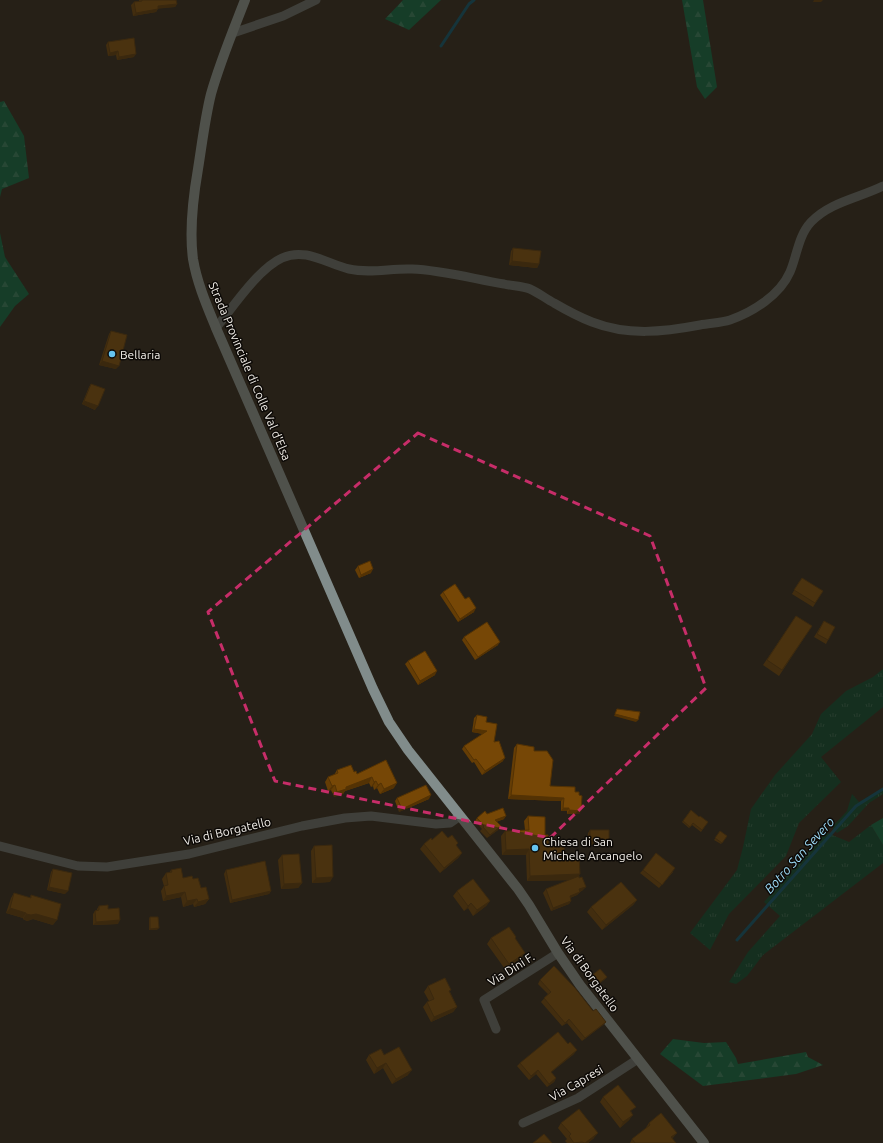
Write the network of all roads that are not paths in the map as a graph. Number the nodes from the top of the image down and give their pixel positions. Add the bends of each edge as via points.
1 (244, 0) edge
2 (316, 0) edge
3 (233, 33) junction
4 (883, 186) edge
5 (216, 328) junction
6 (337, 604) joint
7 (460, 816) junction
8 (0, 846) edge
9 (558, 954) junction
10 (496, 1029) dead end
11 (638, 1059) junction
12 (523, 1123) dead end
13 (704, 1143) edge

1 - 3 main road, Strada Provinciale di Colle Val d'Elsa
2 - 3 street via 283,16
3 - 5 main road, Strada Provinciale di Colle Val d'Elsa via 208,108 192,211 194,266
4 - 5 street via 822,212 803,234 790,273 779,288 750,311 730,320 675,329 642,332 621,330 594,323 565,310 530,289 431,271 348,269 306,254 292,254 270,265
5 - 6 main road, Strada Provinciale di Colle Val d'Elsa
6 - 7 main road, Via di Borgatello via 373,689 393,728
7 - 8 street, Via di Borgatello via 450,823 436,824 382,817 352,817 194,852 103,868 78,866
7 - 9 main road, Via di Borgatello via 530,905
9 - 10 street, Via Dini F. via 484,1000
9 - 11 main road, Via di Borgatello
11 - 12 street, Via Capresi via 578,1098
11 - 13 main road, Via di Borgatello

